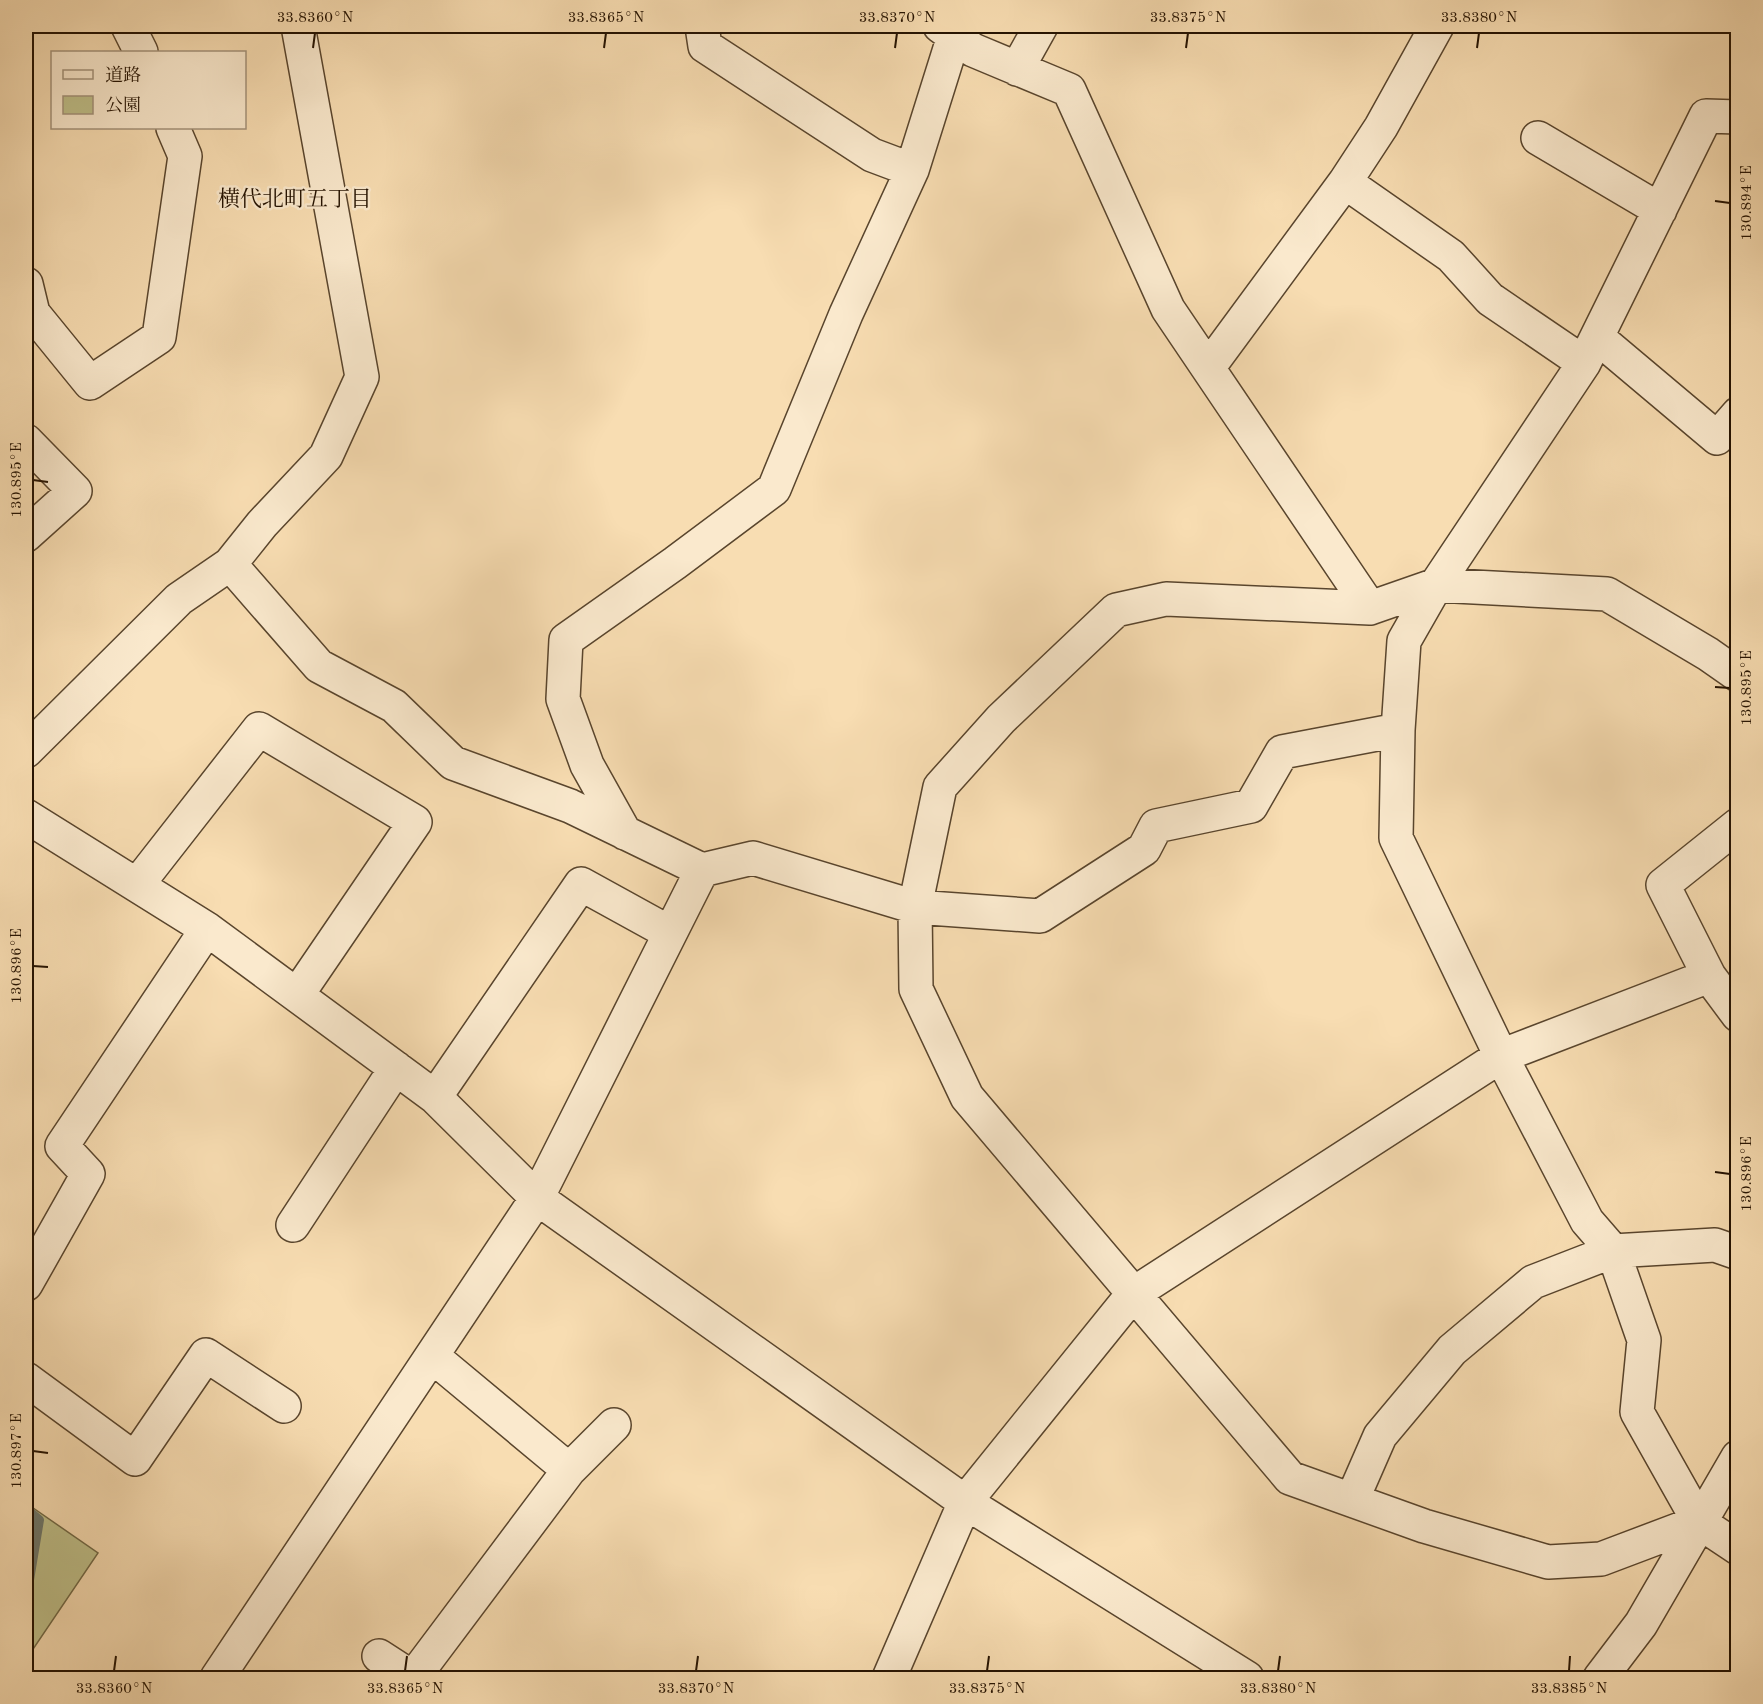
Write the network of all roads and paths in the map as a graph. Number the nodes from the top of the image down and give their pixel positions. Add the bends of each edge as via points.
1 (298, 26) edge
2 (702, 26) edge
3 (1041, 26) edge
4 (1437, 26) edge
5 (947, 31) edge
6 (1017, 69) junction
7 (1737, 117) edge
8 (173, 129) edge
9 (1538, 138) dead end
10 (912, 170) junction
11 (1345, 182) junction
12 (1660, 210) junction
13 (26, 284) edge
14 (1590, 350) junction
15 (1208, 368) junction
16 (1737, 414) edge
17 (26, 441) edge
18 (26, 535) edge
19 (230, 564) junction
20 (1436, 585) junction
21 (1370, 608) junction
22 (1737, 675) edge
23 (1398, 730) junction
24 (26, 752) edge
25 (26, 816) edge
26 (1737, 825) edge
27 (625, 833) junction
28 (702, 870) junction
29 (137, 885) junction
30 (915, 907) junction
31 (207, 929) junction
32 (670, 933) junction
33 (1709, 976) junction
34 (297, 995) junction
35 (1737, 1015) edge
36 (1500, 1056) junction
37 (396, 1068) junction
38 (435, 1096) junction
39 (537, 1198) junction
40 (293, 1225) dead end
41 (1613, 1251) junction
42 (1737, 1253) edge
43 (26, 1284) edge
44 (1133, 1294) junction
45 (432, 1356) junction
46 (26, 1379) edge
47 (284, 1406) dead end
48 (614, 1425) dead end
49 (1737, 1457) edge
50 (569, 1470) junction
51 (1352, 1500) junction
52 (964, 1502) junction
53 (1699, 1522) junction
54 (1737, 1548) edge
55 (379, 1656) dead end
56 (897, 1675) edge
57 (217, 1678) edge
58 (413, 1678) edge
59 (1247, 1678) edge
60 (1600, 1678) edge

1 - 19 street via 362,377 326,456
2 - 10 street via 705,46 872,155
3 - 6 street
4 - 11 street via 1381,127
5 - 6 street via 973,50
5 - 10 street
6 - 15 street via 1069,90 1168,309
7 - 12 street via 1706,116
8 - 13 street via 185,156 159,337 90,383 33,313
9 - 12 street
10 - 27 street via 846,314 774,489 566,640 563,699 587,765
11 - 14 street via 1451,256 1490,299
11 - 15 street
12 - 14 street
14 - 16 street via 1717,438
14 - 20 street
15 - 21 street
17 - 18 street via 75,491
19 - 24 street via 179,599
19 - 27 street via 319,666 394,706 453,763 570,806
20 - 21 street
20 - 22 street via 1607,594
20 - 23 street via 1404,641
21 - 30 street via 1166,599 1116,610 1001,719 940,787
23 - 30 street via 1282,752 1251,806 1156,826 1144,849 1040,916
23 - 36 street via 1396,838
25 - 29 street
26 - 33 street via 1663,885
27 - 28 street
28 - 30 street via 753,858
28 - 32 street
29 - 31 street
29 - 34 street via 259,729 415,822
30 - 44 street via 916,989 967,1097
31 - 34 street
31 - 43 street via 62,1146 88,1174
32 - 38 street via 581,884
32 - 39 street
33 - 35 street
33 - 36 street
34 - 37 street
36 - 41 street via 1587,1221
36 - 44 street
37 - 38 street
37 - 40 street
38 - 39 street
39 - 45 street
39 - 52 street
41 - 42 street via 1715,1245
41 - 51 street via 1533,1282 1452,1350 1380,1436
41 - 53 street via 1644,1340 1636,1412
44 - 51 street via 1290,1478
44 - 52 street
45 - 50 street
45 - 57 street
46 - 47 street via 135,1459 206,1355
48 - 50 street
49 - 53 street
50 - 58 street
51 - 53 street via 1424,1526 1548,1562 1601,1559
52 - 56 street
52 - 59 street
53 - 54 street
53 - 60 street via 1641,1624
55 - 58 street

